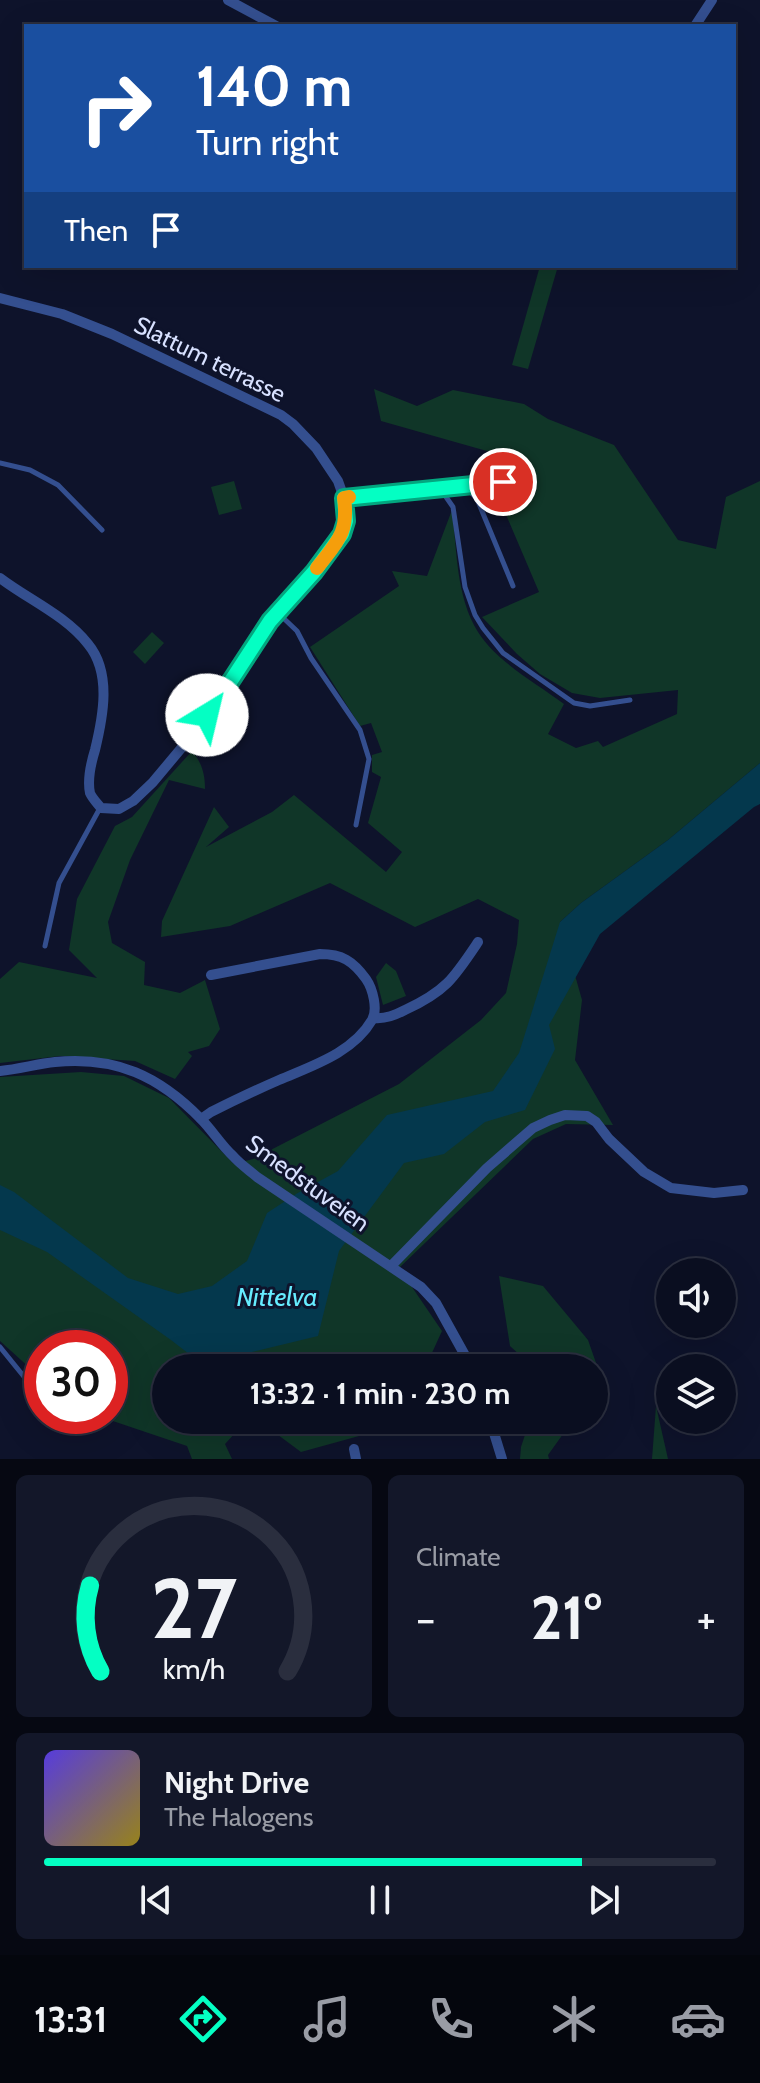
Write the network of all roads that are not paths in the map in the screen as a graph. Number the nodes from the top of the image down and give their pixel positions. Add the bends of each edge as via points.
1 (228, 0) edge
2 (712, 0) edge
3 (272, 24) edge
4 (696, 24) edge
5 (0, 298) edge
6 (0, 463) edge
7 (503, 482) dead end
8 (466, 487) junction
9 (431, 490) junction
10 (344, 498) junction
11 (102, 530) dead end
12 (0, 578) edge
13 (513, 586) dead end
14 (277, 611) junction
15 (630, 700) dead end
16 (101, 808) junction
17 (356, 825) dead end
18 (478, 942) dead end
19 (45, 946) dead end
20 (211, 975) dead end
21 (374, 1018) junction
22 (0, 1071) edge
23 (201, 1119) junction
24 (743, 1190) dead end
25 (387, 1263) junction
26 (0, 1347) edge
27 (464, 1354) edge
28 (24, 1377) edge
29 (494, 1434) edge
30 (502, 1459) edge

1 - 3 street
2 - 4 street
5 - 10 street, Slattum terrasse via 112,334 281,415 316,448
6 - 11 lane via 30,470 58,485
7 - 8 lane
8 - 9 lane
8 - 13 lane via 477,499
9 - 10 lane
9 - 15 lane via 444,494 453,507 465,587 475,615 503,653 574,703
10 - 14 street via 342,534
12 - 16 street via 60,618 90,646 97,660 104,691 90,784
14 - 16 street via 225,690 153,782 119,809
14 - 17 lane via 297,631 360,730 369,759
16 - 19 lane via 59,883
18 - 21 street via 457,974 430,998
20 - 21 street via 335,954 348,959 369,984
21 - 23 street via 332,1055
22 - 23 street, Smedstuveien via 69,1061 121,1066 151,1078
23 - 25 street, Smedstuveien via 232,1156 282,1196
24 - 25 street via 671,1188 644,1172 596,1122 565,1115 533,1128
25 - 27 street, Smedstuveien via 436,1303
26 - 28 lane
29 - 30 street

